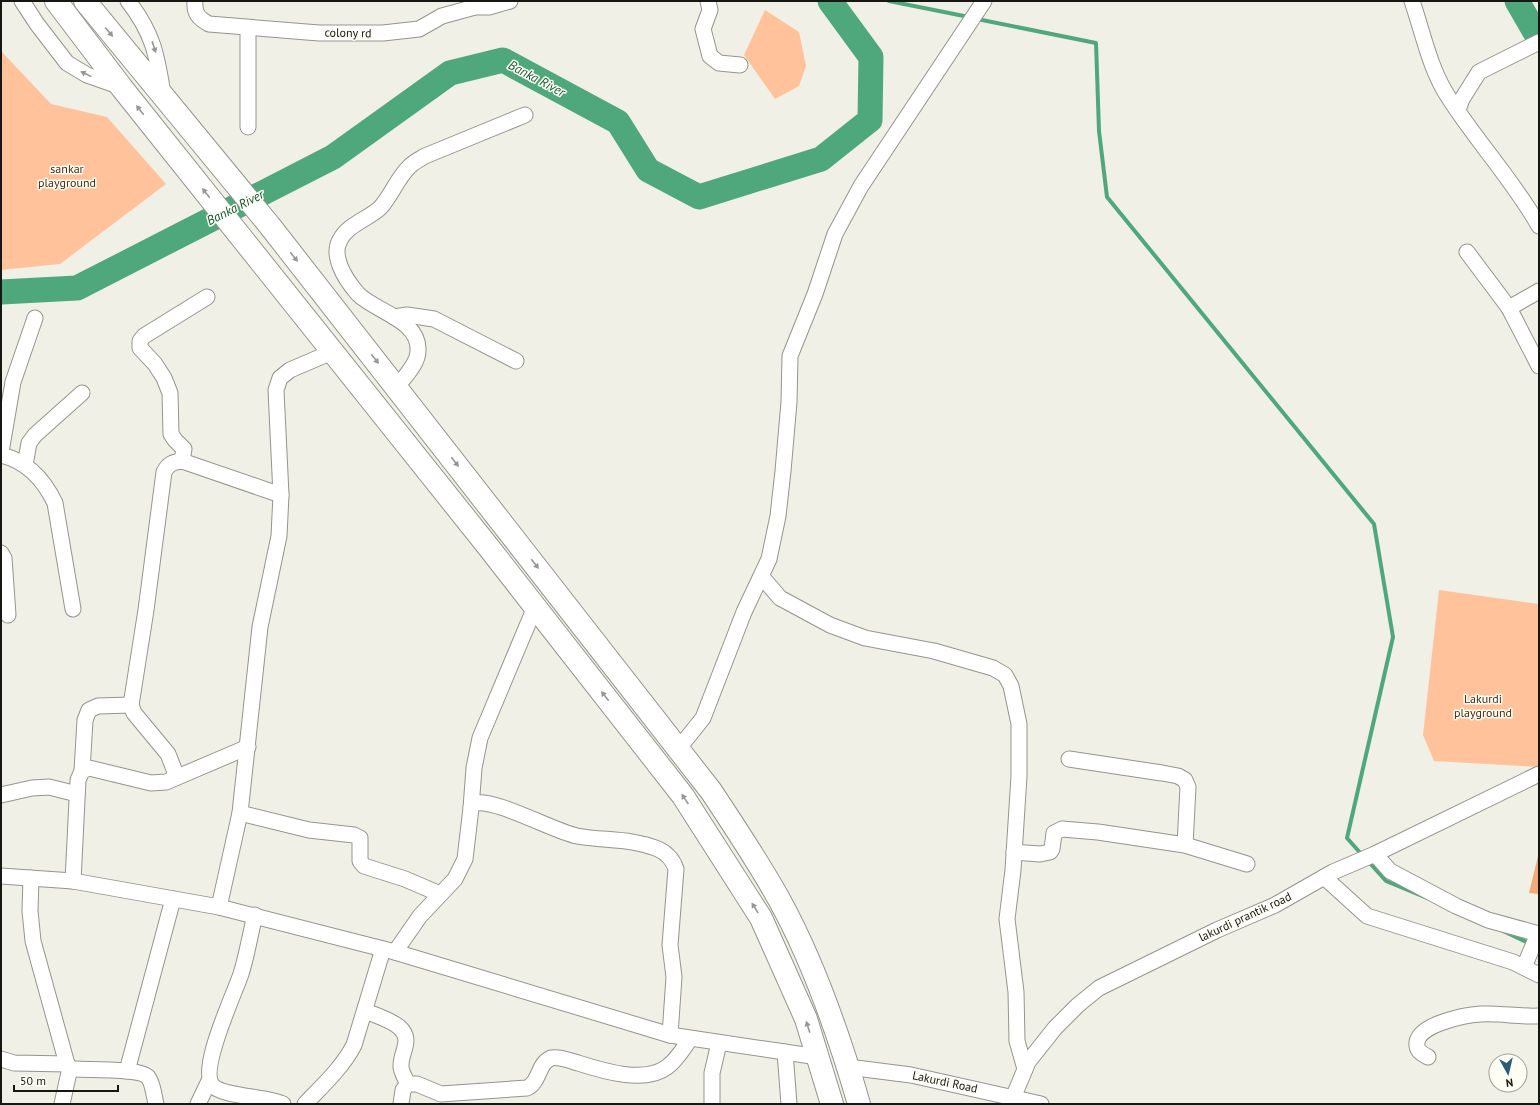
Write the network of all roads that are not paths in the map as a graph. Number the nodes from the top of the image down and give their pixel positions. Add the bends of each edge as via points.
1 (22, 1) edge
2 (56, 1) edge
3 (85, 1) edge
4 (128, 1) edge
5 (195, 1) edge
6 (454, 1) edge
7 (510, 1) edge
8 (708, 1) edge
9 (1412, 1) edge
10 (981, 6) edge
11 (442, 16) junction
12 (248, 28) junction
13 (1539, 42) edge
14 (740, 65) dead end
15 (122, 88) junction
16 (163, 96) junction
17 (1458, 110) junction
18 (525, 116) dead end
19 (248, 127) dead end
20 (1539, 226) edge
21 (1467, 252) dead end
22 (1539, 291) edge
23 (207, 298) dead end
24 (1509, 308) junction
25 (394, 317) junction
26 (35, 318) dead end
27 (332, 352) junction
28 (516, 361) dead end
29 (1539, 366) edge
30 (396, 387) junction
31 (82, 393) dead end
32 (1, 452) edge
33 (1, 455) edge
34 (182, 461) junction
35 (26, 465) junction
36 (281, 495) junction
37 (1, 553) edge
38 (762, 577) junction
39 (535, 606) junction
40 (73, 609) dead end
41 (8, 615) dead end
42 (131, 705) junction
43 (248, 747) junction
44 (678, 748) junction
45 (1069, 759) dead end
46 (82, 771) junction
47 (1539, 774) edge
48 (177, 777) junction
49 (77, 794) junction
50 (1, 795) edge
51 (472, 808) junction
52 (240, 813) junction
53 (1185, 846) junction
54 (1014, 852) junction
55 (1372, 855) junction
56 (1247, 864) dead end
57 (1, 876) edge
58 (1324, 877) junction
59 (31, 878) junction
60 (73, 881) junction
61 (440, 894) junction
62 (173, 899) junction
63 (219, 907) junction
64 (255, 915) junction
65 (1533, 947) edge
66 (389, 950) junction
67 (1539, 974) edge
68 (365, 1011) junction
69 (1539, 1016) edge
70 (670, 1035) junction
71 (690, 1039) junction
72 (719, 1043) junction
73 (785, 1052) junction
74 (818, 1057) junction
75 (1428, 1057) dead end
76 (1, 1059) edge
77 (69, 1066) junction
78 (848, 1067) junction
79 (1025, 1069) junction
80 (127, 1071) junction
81 (209, 1080) junction
82 (408, 1084) junction
83 (1013, 1098) junction
84 (62, 1104) edge
85 (156, 1104) edge
86 (198, 1104) edge
87 (283, 1104) edge
88 (305, 1104) edge
89 (401, 1104) edge
90 (712, 1104) edge
91 (789, 1104) edge
92 (832, 1104) edge
93 (859, 1104) edge
94 (1041, 1104) edge

15 -> 1 street via 87,75 67,63
2 - 15 highway
3 -> 16 highway
4 -> 16 street via 152,39
5 - 12 street, colony rd via 196,14 209,24
6 - 11 street via 443,11
7 - 11 street, colony rd
8 - 14 street via 710,10 703,29 710,56 719,63
9 - 17 street via 1438,78
10 - 38 street via 861,186 835,234 790,356 789,402 778,516 769,559
11 - 12 street, colony rd via 424,28 383,33 319,33
12 - 19 street
13 - 17 street via 1479,72
27 -> 15 highway
16 -> 30 highway via 270,226
17 - 20 street via 1523,199
18 - 25 street via 425,156 410,165 379,208 340,238 336,249 343,275 359,294
21 - 24 street
22 - 24 street
23 - 34 street via 140,340 140,348 155,364 170,393 171,434 184,449
24 - 29 street
25 - 28 street via 407,315 434,319
25 - 30 street via 412,330 418,341 418,353 414,363
26 - 32 street via 13,382
27 - 36 street via 290,370 280,378 276,390
27 - 39 highway
30 -> 44 highway
31 - 35 street via 35,435 29,443
33 - 35 street
34 - 36 street
34 - 42 street via 171,464 164,472
35 - 40 street via 47,487 55,503
36 - 43 street via 279,536 260,627
37 - 41 street via 4,558
38 - 44 street via 744,612 703,718
38 - 54 street via 780,598 830,625 864,638 934,651 993,668 1005,675 1011,686 1019,724 1019,776
39 - 51 street via 480,738 474,768
74 -> 39 highway via 806,1019 761,918 683,796
42 - 46 street via 98,706 89,710 85,720
42 - 48 street via 134,713 168,754
43 - 48 street
43 - 52 street
44 - 78 highway via 719,804 780,901 829,1011
45 - 53 street via 1162,773 1185,780 1188,783 1188,795
46 - 48 street via 89,768 151,782 166,782
46 - 49 street
47 - 55 street, lakurdi prantik road
49 - 50 street via 48,787
49 - 60 street
51 - 61 street via 465,859 455,880
51 - 70 street via 479,802 576,836 632,841 660,850 673,860 676,869 670,945 674,977
52 - 61 street via 309,830 354,835 360,838 360,861 364,866 405,878
52 - 63 street
53 - 54 street via 1062,829 1054,833 1050,852
53 - 56 street
54 - 79 street via 1007,919 1016,992 1018,1041
55 - 58 street, lakurdi prantik road
55 - 65 street via 1390,871 1488,920
57 - 59 street
58 - 65 street via 1367,916 1513,962
58 - 79 street, lakurdi prantik road via 1275,905 1217,930 1099,988 1055,1028
59 - 60 street
59 - 77 street via 30,911 33,941
60 - 62 street
61 - 66 street
62 - 63 street
62 - 80 street
63 - 64 street
64 - 66 street
64 - 81 street via 240,976 211,1059
65 - 67 street
66 - 68 street
66 - 70 street
68 - 82 street via 398,1026 406,1037 407,1044 401,1066
68 - 88 street via 348,1058
69 - 75 street via 1480,1014 1428,1027 1419,1035 1417,1048 1419,1053
70 - 71 street
71 - 72 street
71 - 82 street via 667,1068 654,1074 636,1076 552,1058 544,1063 534,1082 527,1088 517,1090 441,1094 417,1084
72 - 73 street
72 - 90 street via 712,1073
73 - 74 street
73 - 91 street
74 - 92 highway
76 - 77 street via 14,1063
77 - 80 street
77 - 84 street
78 - 83 street, Lakurdi Road via 911,1075
78 - 93 highway
79 - 83 street, lakurdi prantik road
80 - 85 street via 148,1077
81 - 86 street
81 - 87 street via 214,1088 225,1092
82 - 89 street via 403,1090
83 - 94 street, Lakurdi Road

